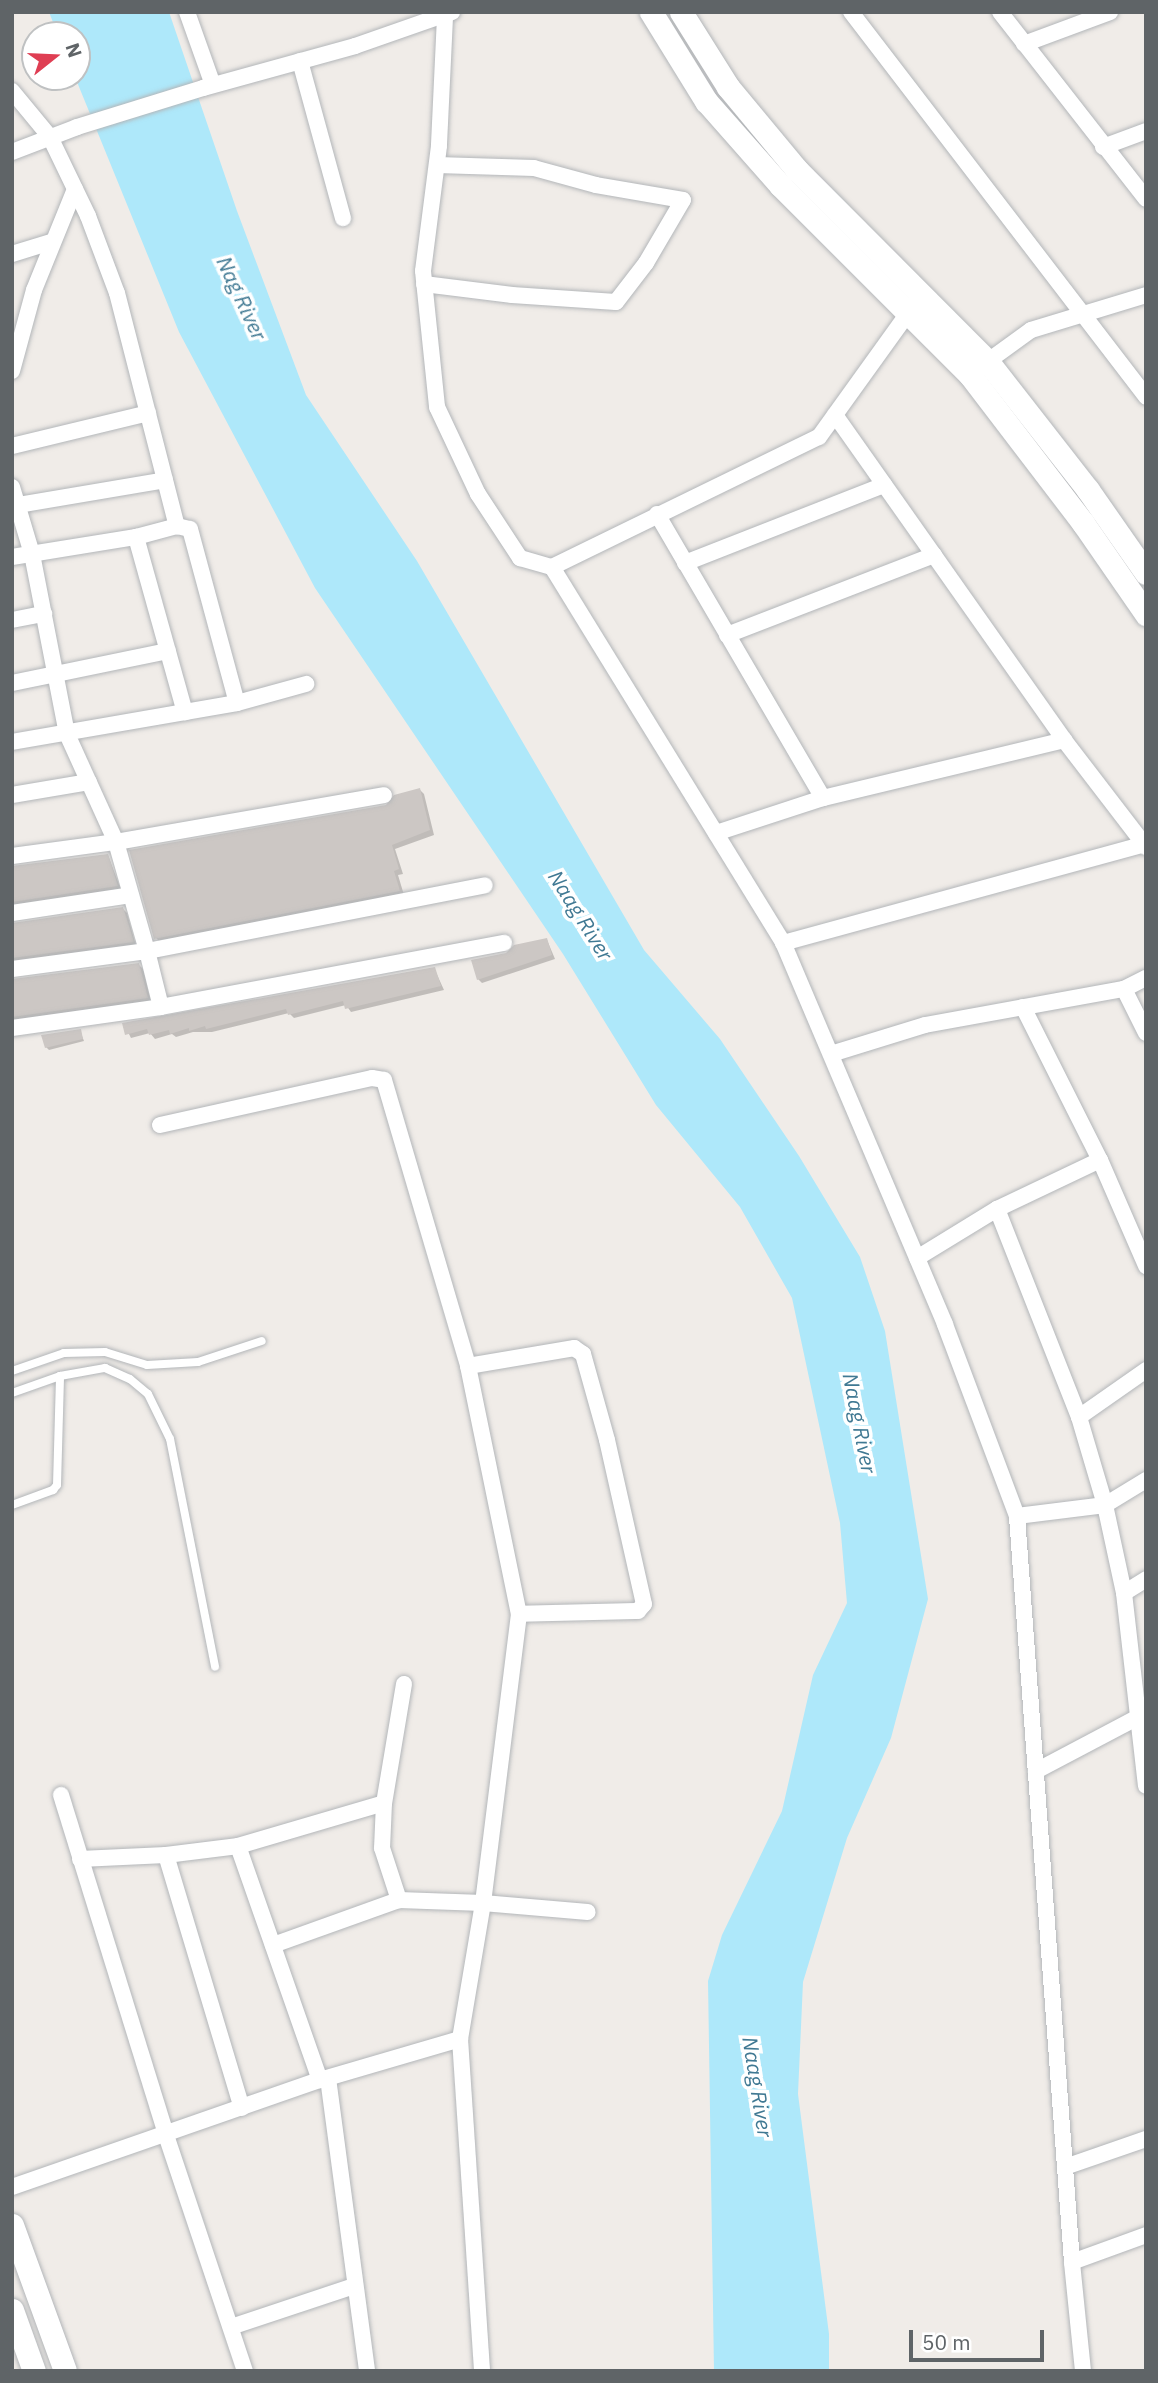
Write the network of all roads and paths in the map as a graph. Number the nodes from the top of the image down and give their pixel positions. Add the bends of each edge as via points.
1 (187, 12) edge
2 (650, 12) edge
3 (681, 12) edge
4 (851, 12) edge
5 (1000, 12) edge
6 (1110, 12) edge
7 (449, 15) edge
8 (1024, 44) junction
9 (300, 61) junction
10 (208, 86) junction
11 (12, 91) edge
12 (1146, 131) edge
13 (50, 137) junction
14 (1103, 146) junction
15 (12, 152) edge
16 (437, 165) junction
17 (75, 189) junction
18 (1146, 199) edge
19 (343, 218) dead end
20 (51, 242) junction
21 (12, 254) edge
22 (424, 284) junction
23 (1146, 295) edge
24 (908, 313) junction
25 (1083, 314) junction
26 (18, 325) edge
27 (979, 368) junction
28 (12, 371) edge
29 (1146, 397) edge
30 (148, 413) junction
31 (835, 415) junction
32 (12, 446) edge
33 (165, 480) junction
34 (884, 485) junction
35 (12, 487) edge
36 (15, 505) edge
37 (657, 514) junction
38 (177, 526) junction
39 (136, 537) junction
40 (32, 554) junction
41 (933, 555) junction
42 (12, 557) edge
43 (685, 563) junction
44 (552, 567) junction
45 (1146, 573) edge
46 (44, 614) junction
47 (1146, 614) edge
48 (12, 620) edge
49 (727, 635) junction
50 (168, 651) junction
51 (56, 675) junction
52 (12, 683) edge
53 (306, 684) dead end
54 (237, 703) junction
55 (185, 712) junction
56 (67, 734) junction
57 (1064, 740) junction
58 (12, 742) edge
59 (89, 782) junction
60 (12, 795) edge
61 (384, 795) dead end
62 (823, 798) junction
63 (716, 833) junction
64 (116, 842) junction
65 (1145, 845) edge
66 (12, 856) edge
67 (485, 885) dead end
68 (131, 895) junction
69 (12, 913) edge
70 (503, 943) dead end
71 (783, 943) junction
72 (147, 950) junction
73 (12, 969) edge
74 (1146, 978) edge
75 (1125, 989) junction
76 (161, 1007) junction
77 (1023, 1007) junction
78 (12, 1028) edge
79 (1146, 1034) edge
80 (831, 1054) junction
81 (160, 1125) dead end
82 (1100, 1160) junction
83 (998, 1209) junction
84 (917, 1258) junction
85 (1146, 1266) edge
86 (262, 1341) dead end
87 (468, 1366) junction
88 (1146, 1370) edge
89 (12, 1371) edge
90 (60, 1376) junction
91 (12, 1393) edge
92 (1079, 1417) junction
93 (1146, 1480) edge
94 (12, 1505) edge
95 (1105, 1505) junction
96 (1017, 1516) junction
97 (1146, 1579) edge
98 (1124, 1592) junction
99 (519, 1614) junction
100 (215, 1667) dead end
101 (404, 1684) dead end
102 (1142, 1715) edge
103 (1036, 1771) junction
104 (1146, 1786) edge
105 (61, 1794) dead end
106 (384, 1803) junction
107 (238, 1846) junction
108 (166, 1855) junction
109 (80, 1859) junction
110 (399, 1900) junction
111 (483, 1903) junction
112 (588, 1912) dead end
113 (272, 1945) junction
114 (460, 2039) junction
115 (324, 2079) junction
116 (242, 2108) junction
117 (166, 2135) junction
118 (1146, 2139) edge
119 (1065, 2167) junction
120 (12, 2187) edge
121 (12, 2225) edge
122 (1146, 2235) edge
123 (1072, 2262) junction
124 (354, 2286) junction
125 (12, 2310) edge
126 (231, 2327) junction
127 (34, 2371) edge
128 (65, 2371) edge
129 (245, 2371) edge
130 (367, 2371) edge
131 (482, 2371) edge
132 (1083, 2371) edge

1 - 10 street
2 - 24 main road via 706,101 781,186
3 - 27 main road via 728,87 797,170
4 - 25 street
5 - 8 street
6 - 8 street
7 - 9 street
7 - 16 street
8 - 14 street
9 - 10 street
9 - 19 street
10 - 13 street
11 - 13 street
12 - 14 street
13 - 15 street
13 - 17 street
14 - 18 street
16 - 22 street
16 - 22 street via 534,168 596,185 683,200 646,263 616,302
17 - 20 street
17 - 30 street via 117,293
20 - 21 street
20 - 26 street
22 - 44 street via 437,407 478,494 520,558
23 - 25 street
24 - 27 main road
24 - 31 street
25 - 27 street via 1031,330
25 - 29 street
26 - 28 street
27 - 45 main road via 1088,490
27 - 47 main road
30 - 32 street
30 - 33 street
31 - 34 street
31 - 37 street via 819,437
33 - 36 street
33 - 38 street
34 - 41 street
34 - 43 street
35 - 36 street
36 - 40 street
37 - 43 street
37 - 44 street
38 - 39 street
38 - 54 street via 190,529
39 - 40 street
39 - 50 street
40 - 42 street
40 - 46 street
41 - 49 street
41 - 57 street
43 - 49 street
44 - 63 street
46 - 48 street
46 - 51 street
49 - 62 street
50 - 51 street
50 - 55 street
51 - 52 street
51 - 56 street
53 - 54 street
54 - 55 street
55 - 56 street
56 - 58 street
56 - 59 street
57 - 62 street
57 - 65 street
59 - 60 street
59 - 64 street
61 - 64 street
62 - 63 street
63 - 71 street
64 - 66 street
64 - 68 street
65 - 71 street
67 - 72 street
68 - 69 street
68 - 72 street
70 - 76 street
71 - 80 street
72 - 73 street
72 - 76 street
74 - 75 street
75 - 77 street
75 - 79 street
76 - 78 street
77 - 80 street via 925,1025
77 - 82 street
80 - 84 street
81 - 87 street via 372,1078 384,1080
82 - 83 street
82 - 85 street
83 - 84 street
83 - 92 street
84 - 96 street
86 - 89 lane via 198,1362 147,1365 105,1352 64,1353
87 - 99 street
87 - 99 street via 574,1348 583,1354 644,1604 638,1611
88 - 92 street
90 - 91 lane
90 - 94 lane via 57,1485
90 - 100 lane via 105,1368 130,1379 148,1394 170,1439
92 - 95 street
93 - 95 street
95 - 96 street
95 - 98 street
96 - 103 street
97 - 98 street
98 - 102 street
99 - 111 street
101 - 106 street
102 - 103 street
102 - 104 street
103 - 119 street
105 - 109 street
106 - 107 street
106 - 110 street via 382,1848
107 - 108 street
107 - 113 street
108 - 109 street
108 - 116 street
109 - 117 street
110 - 111 street
110 - 113 street
111 - 112 street
111 - 114 street
113 - 115 street
114 - 115 street
114 - 131 street
115 - 116 street
115 - 124 street
116 - 117 street
117 - 120 street
117 - 126 street
118 - 119 street
119 - 123 street
121 - 128 main road
122 - 123 street
123 - 132 street
124 - 126 street
124 - 130 street
125 - 127 main road
126 - 129 street

